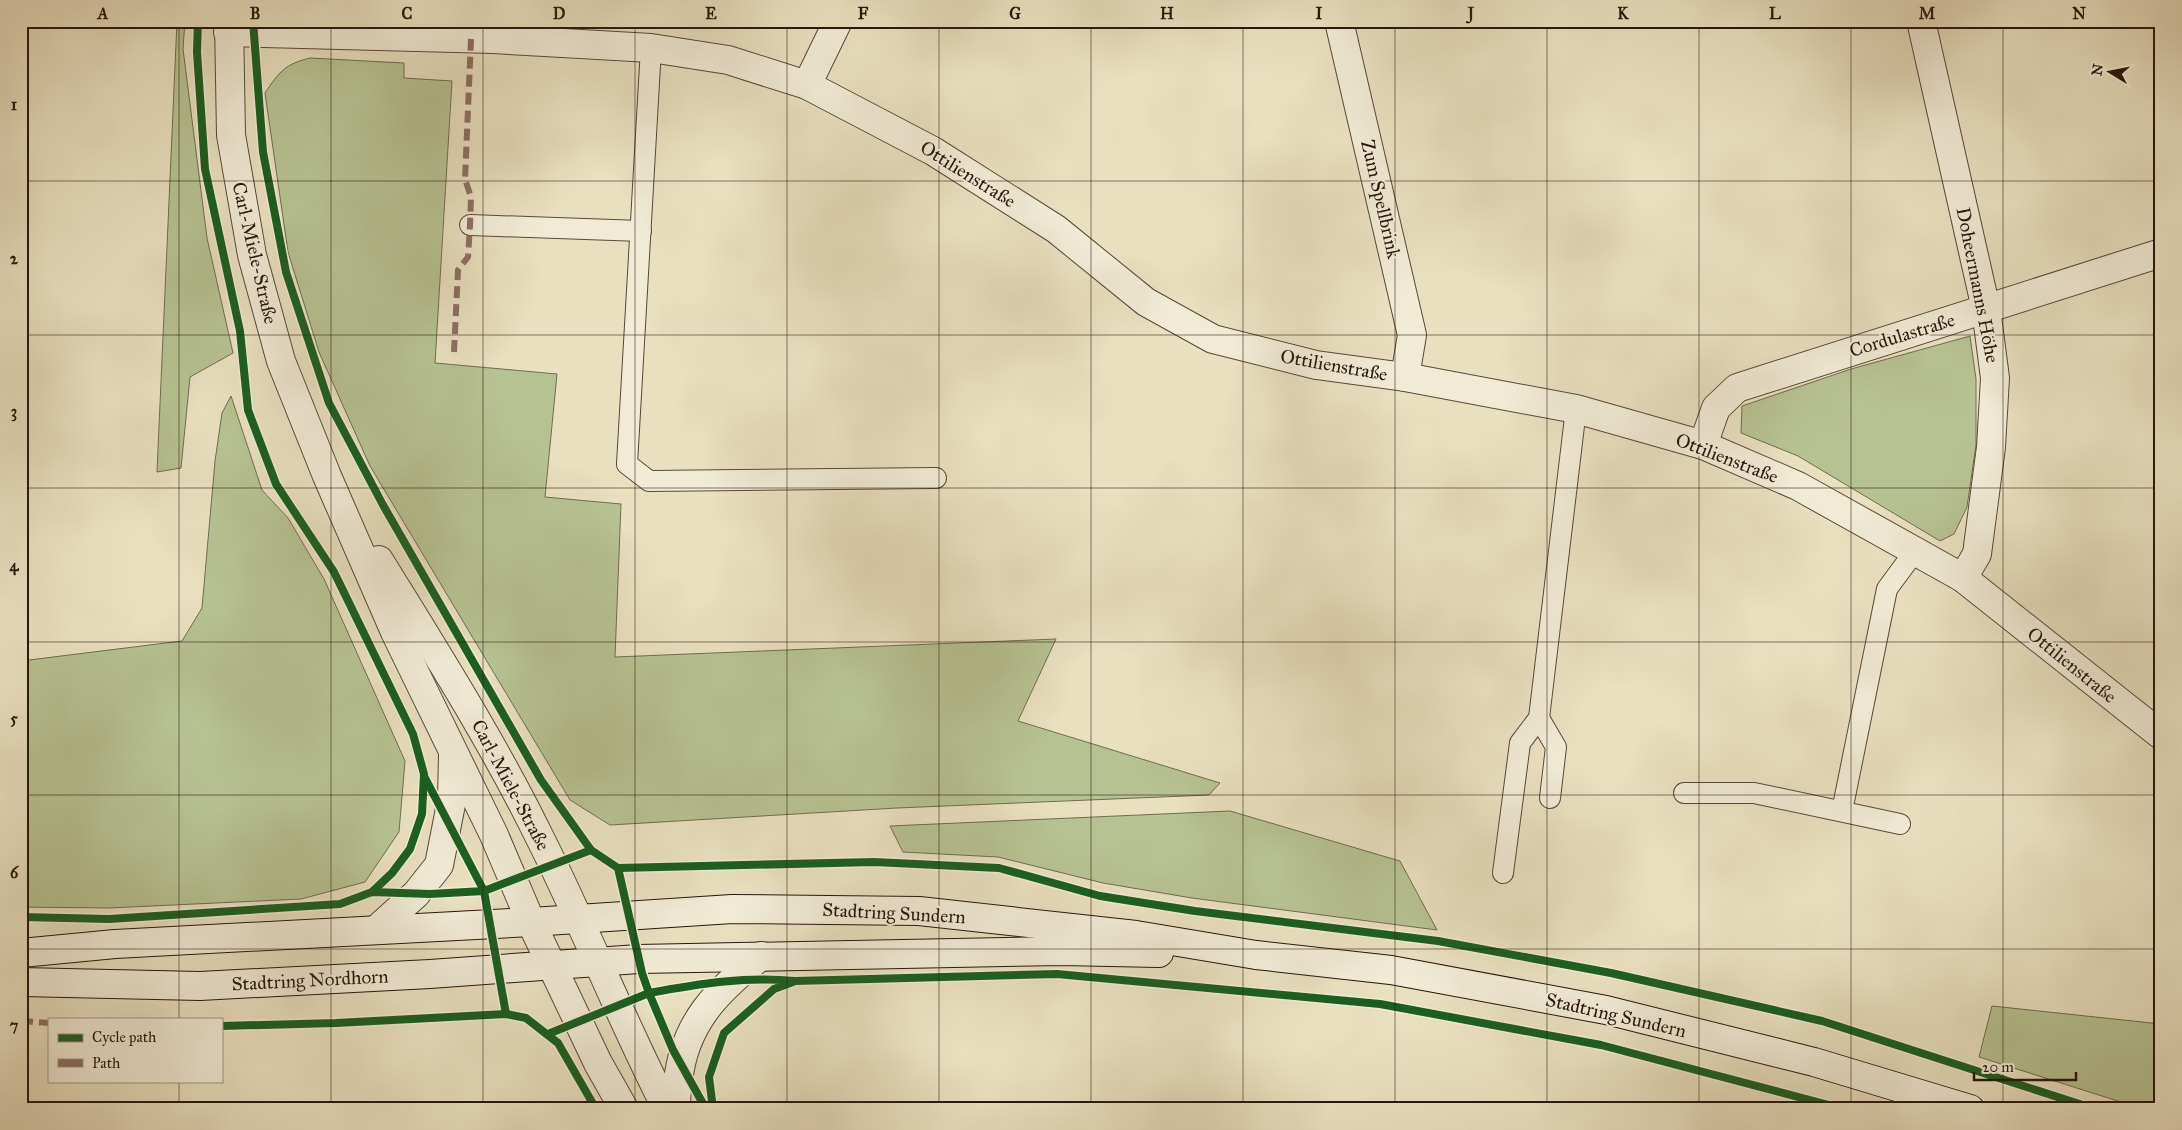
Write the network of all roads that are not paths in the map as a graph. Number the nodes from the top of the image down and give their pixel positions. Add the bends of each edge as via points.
1 (838, 21) edge
2 (1339, 21) edge
3 (1921, 21) edge
4 (228, 27) edge
5 (495, 30) edge
6 (652, 48) junction
7 (807, 85) junction
8 (470, 225) dead end
9 (640, 231) junction
10 (2161, 253) edge
11 (1986, 309) junction
12 (1405, 377) junction
13 (1576, 409) junction
14 (1702, 445) junction
15 (327, 476) junction
16 (936, 478) dead end
17 (1915, 551) junction
18 (1963, 578) junction
19 (1538, 718) junction
20 (2161, 735) edge
21 (454, 751) junction
22 (1684, 793) dead end
23 (1550, 798) dead end
24 (1842, 811) junction
25 (1900, 824) dead end
26 (1503, 873) dead end
27 (578, 919) junction
28 (531, 922) junction
29 (376, 930) junction
30 (21, 954) edge
31 (1256, 955) junction
32 (761, 956) junction
33 (598, 962) junction
34 (552, 964) junction
35 (21, 982) edge
36 (624, 1109) edge
37 (667, 1109) edge
38 (677, 1109) edge
39 (1970, 1109) edge

1 - 7 street
2 - 12 street, Zum Spellbrink via 1412,335
3 - 11 street, Doheermanns Höhe
4 - 5 street, Ottilienstraße
4 - 15 street, Carl-Miele-Straße via 231,135 252,255 281,361
5 - 6 street, Ottilienstraße
6 - 7 street, Ottilienstraße via 728,60
6 - 9 lane
7 - 12 street, Ottilienstraße via 933,151 1056,229 1146,302 1213,338 1316,365
8 - 9 lane
9 - 16 lane via 627,464 649,481
10 - 11 street, Cordulastraße
11 - 14 street, Cordulastraße via 1737,388 1716,408
11 - 18 street, Doheermanns Höhe via 1995,378 1991,447 1977,554
12 - 13 street, Ottilienstraße
13 - 14 street, Ottilienstraße
13 - 19 lane
14 - 17 street, Ottilienstraße via 1798,486
15 - 21 street, Carl-Miele-Straße via 395,632
15 - 27 street, Carl-Miele-Straße via 462,695 540,837
17 - 18 street, Ottilienstraße
17 - 24 lane via 1887,589
18 - 20 street, Ottilienstraße
19 - 23 lane via 1556,748
19 - 26 lane via 1520,743
21 - 28 street, Carl-Miele-Straße
21 - 29 street via 452,799 439,865 416,894
22 - 24 lane via 1754,793
24 - 25 lane
27 - 28 street, Stadtring Sundern
27 - 31 street, Stadtring Sundern via 732,908 918,911 1136,935
27 - 33 street, Carl-Miele-Straße
28 - 29 street
28 - 34 street, Carl-Miele-Straße
29 - 30 street via 114,944
31 - 32 street, Stadtring Sundern via 1062,951
31 - 39 street, Stadtring Sundern via 1391,970 1606,1010 1814,1062
32 - 33 street, Stadtring Sundern
32 - 38 street via 730,980 698,1018 680,1063
33 - 34 street, Stadtring Nordhorn
33 - 37 street, Carl-Miele-Straße via 628,1032
34 - 35 street, Stadtring Nordhorn via 200,986
34 - 36 street, Carl-Miele-Straße via 598,1063

